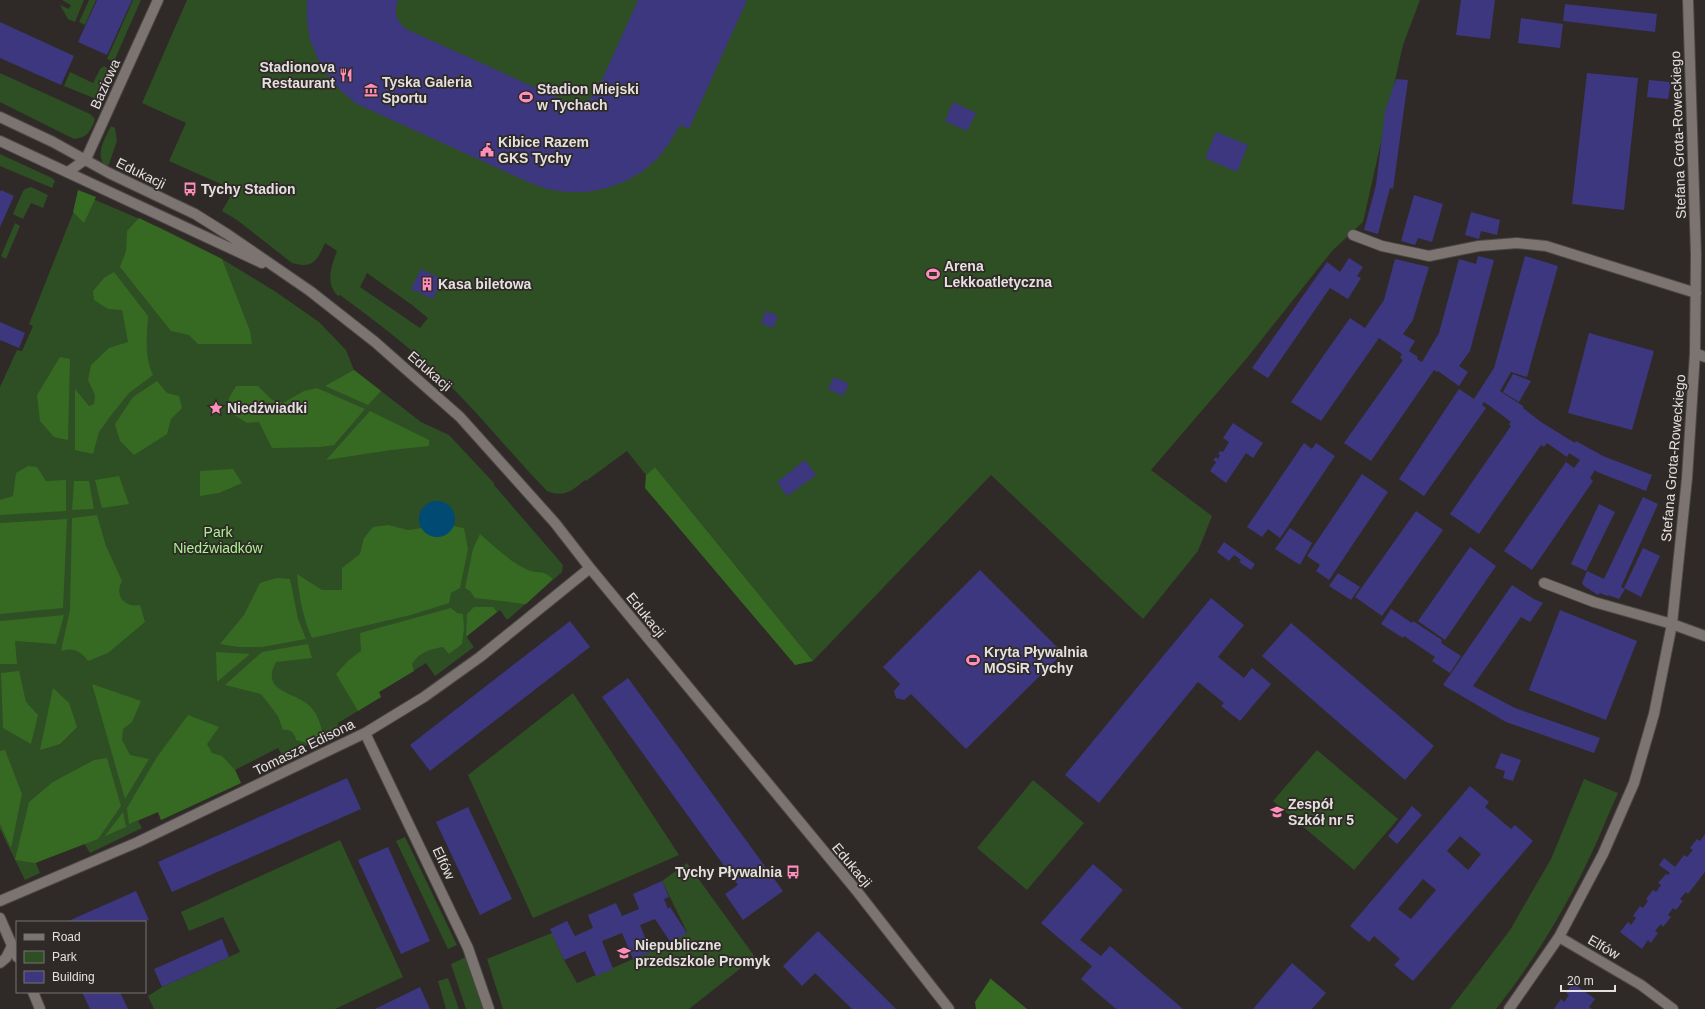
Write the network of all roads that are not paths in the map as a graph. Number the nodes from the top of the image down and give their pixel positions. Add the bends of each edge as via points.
1 (158, 0) edge
2 (1688, 0) edge
3 (0, 116) edge
4 (0, 141) edge
5 (86, 159) junction
6 (68, 172) junction
7 (1352, 234) dead end
8 (286, 273) junction
9 (1696, 293) junction
10 (1695, 353) junction
11 (1705, 358) edge
12 (590, 568) junction
13 (1544, 583) dead end
14 (1672, 624) junction
15 (1705, 636) edge
16 (365, 733) junction
17 (0, 901) edge
18 (0, 918) edge
19 (1559, 937) junction
20 (12, 946) junction
21 (16, 955) edge
22 (0, 963) edge
23 (32, 993) edge
24 (40, 1009) edge
25 (489, 1009) edge
26 (949, 1009) edge
27 (1509, 1009) edge
28 (1673, 1009) edge

1 - 5 street, Baziowa
2 - 9 street, Stefana Grota-Roweckiego
3 - 5 street, Edukacji
4 - 6 street, Edukacji
5 - 6 street, Baziowa
5 - 8 street, Edukacji via 109,173 195,214
6 - 8 street, Edukacji
7 - 9 street via 1382,246 1429,256 1480,246 1517,243 1546,246
8 - 12 street, Edukacji via 375,342 460,417 555,523
9 - 10 street, Stefana Grota-Roweckiego
10 - 11 street
10 - 14 street, Stefana Grota-Roweckiego via 1687,478
12 - 16 street, Tomasza Edisona via 480,657 424,698
12 - 26 street, Edukacji via 856,890
13 - 14 street via 1594,602
14 - 15 street
14 - 19 street, Stefana Grota-Roweckiego via 1654,714 1634,783 1603,854
16 - 17 street, Tomasza Edisona via 138,842
16 - 25 street, Elfów via 468,948
18 - 20 street
19 - 27 street, Stefana Grota-Roweckiego
19 - 28 street, Elfów via 1642,985
20 - 21 street
20 - 22 street via 6,958
23 - 24 street

